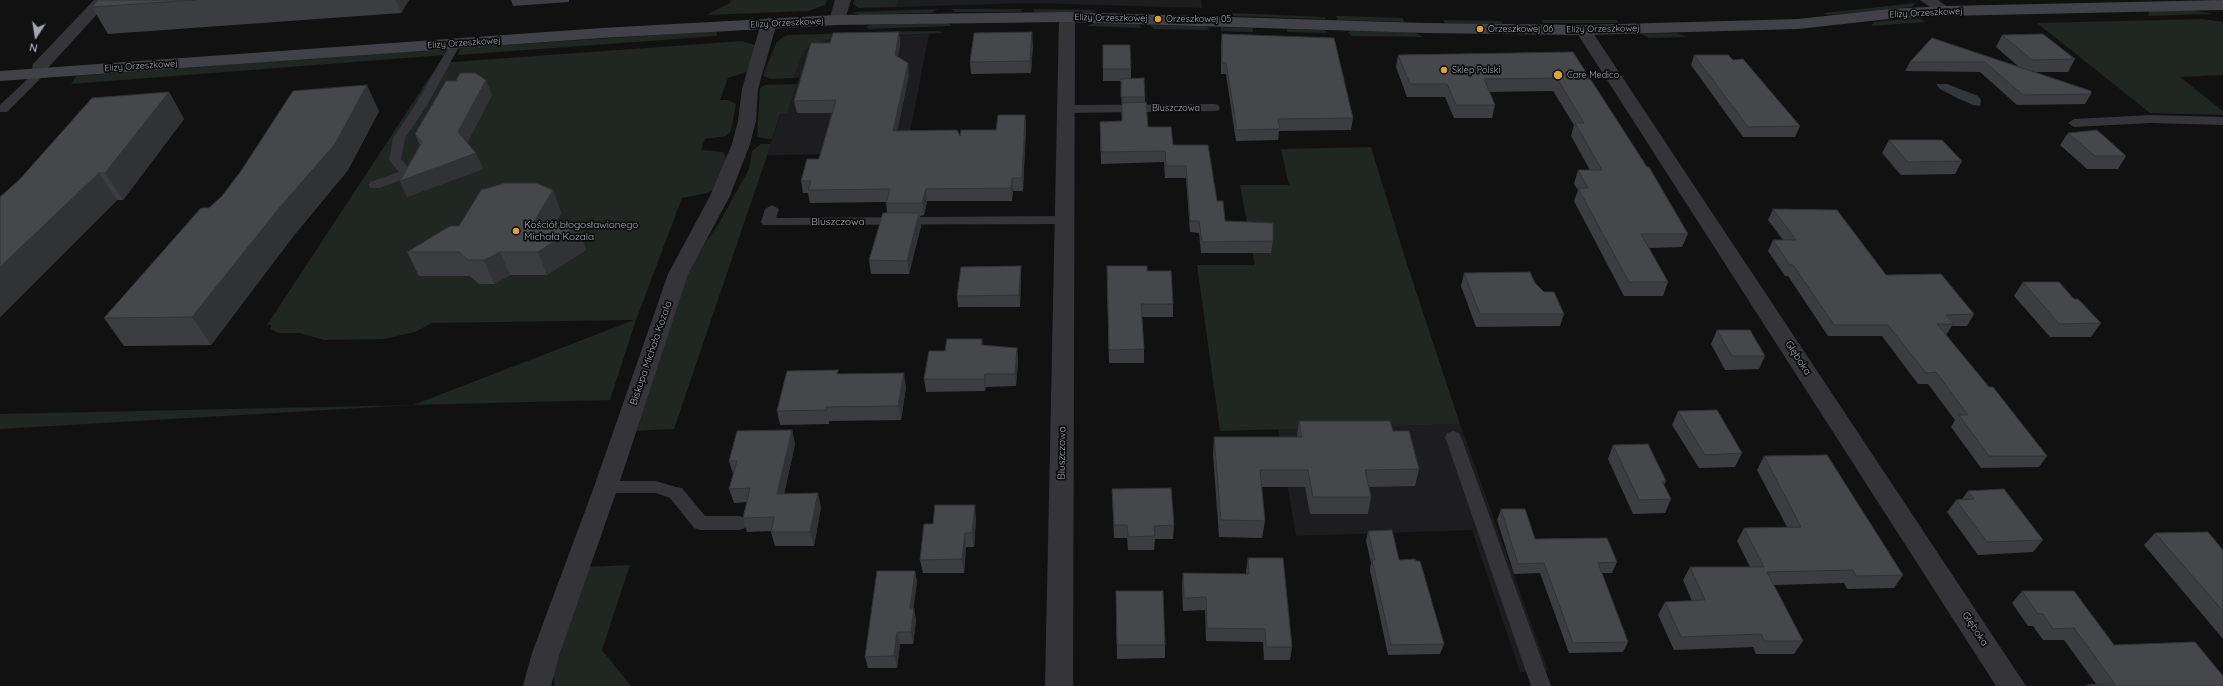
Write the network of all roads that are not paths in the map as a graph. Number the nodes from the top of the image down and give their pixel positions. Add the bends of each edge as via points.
1 (102, 0) edge
2 (843, 0) edge
3 (1928, 0) edge
4 (2221, 6) edge
5 (1945, 11) junction
6 (1067, 17) junction
7 (837, 20) junction
8 (769, 24) junction
9 (1583, 30) junction
10 (456, 43) junction
11 (39, 74) junction
12 (0, 76) edge
13 (1214, 108) dead end
14 (3, 109) dead end
15 (1066, 109) junction
16 (2223, 120) edge
17 (2074, 123) dead end
18 (375, 185) dead end
19 (772, 210) dead end
20 (1064, 220) junction
21 (1452, 437) dead end
22 (606, 487) junction
23 (739, 523) dead end
24 (537, 686) edge
25 (1059, 686) edge
26 (1541, 686) edge
27 (2012, 686) edge

1 - 11 street via 39,68
2 - 7 street
3 - 5 street
4 - 5 street, Elizy Orzeszkowej
5 - 9 street, Elizy Orzeszkowej via 1798,24
6 - 7 street, Elizy Orzeszkowej
6 - 9 street, Elizy Orzeszkowej
6 - 15 street, Bluszczowa
7 - 8 street, Elizy Orzeszkowej
8 - 10 street, Elizy Orzeszkowej
8 - 22 street, Biskupa Michała Kozala via 750,89 747,121 741,144 720,196 678,274
9 - 27 street, Głęboka
10 - 11 street, Elizy Orzeszkowej
10 - 18 lane via 420,107 399,138 396,160 407,174
11 - 12 street, Elizy Orzeszkowej
11 - 14 lane
13 - 15 lane, Bluszczowa
15 - 20 street, Bluszczowa
16 - 17 lane via 2144,119
19 - 20 lane, Bluszczowa via 768,222
20 - 25 street, Bluszczowa
21 - 26 lane
22 - 23 lane via 656,487 676,493 700,523
22 - 24 street, Biskupa Michała Kozala via 546,653

